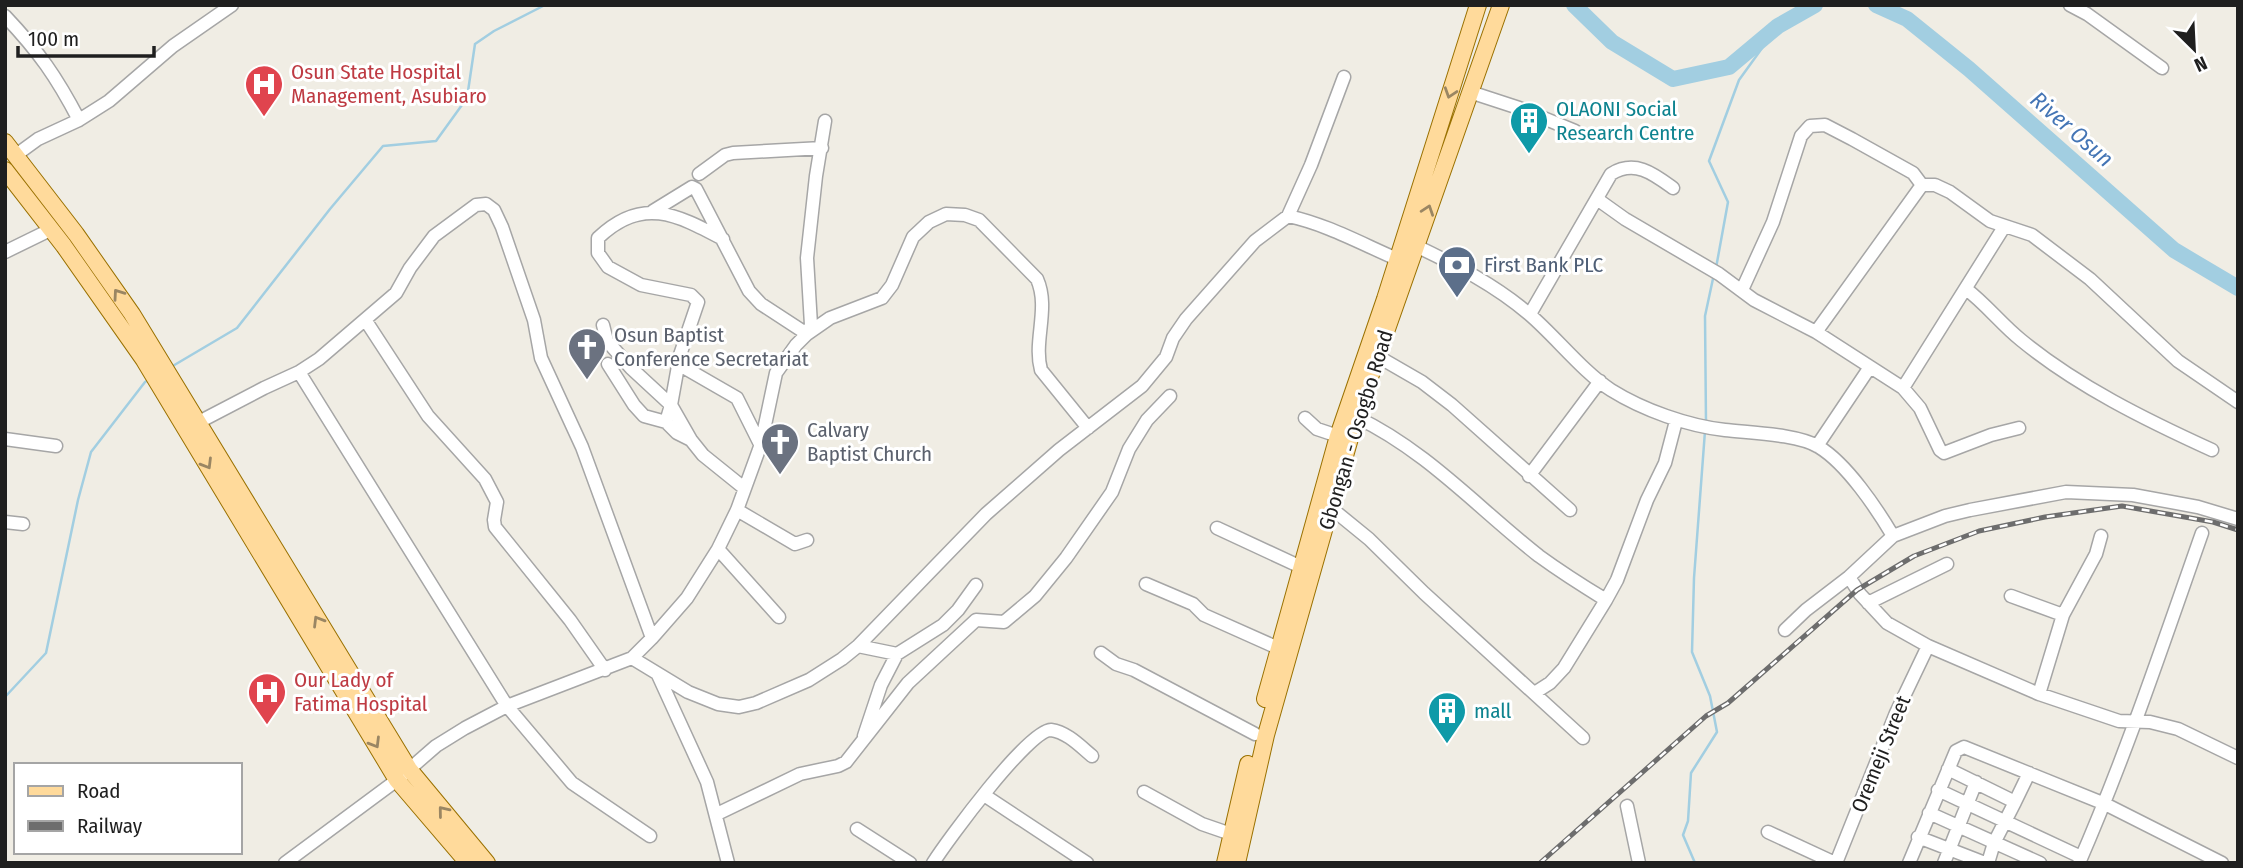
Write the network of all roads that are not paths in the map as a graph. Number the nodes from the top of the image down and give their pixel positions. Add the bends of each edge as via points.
1 (232, 5) edge
2 (1478, 5) edge
3 (1500, 5) edge
4 (2070, 5) edge
5 (5, 16) edge
6 (2162, 68) dead end
7 (1344, 77) dead end
8 (1470, 92) junction
9 (79, 120) junction
10 (825, 121) dead end
11 (1575, 131) dead end
12 (5, 142) edge
13 (822, 148) junction
14 (16, 155) junction
15 (5, 170) edge
16 (699, 174) dead end
17 (1922, 185) junction
18 (1674, 188) dead end
19 (1597, 199) junction
20 (653, 211) junction
21 (1288, 216) junction
22 (2004, 227) junction
23 (52, 229) junction
24 (723, 239) junction
25 (1416, 246) junction
26 (5, 252) edge
27 (1397, 259) junction
28 (1966, 289) junction
29 (1742, 290) junction
30 (1530, 314) junction
31 (366, 321) junction
32 (603, 324) dead end
33 (1816, 332) junction
34 (807, 334) junction
35 (149, 356) junction
36 (1377, 356) junction
37 (608, 364) dead end
38 (678, 364) junction
39 (1870, 368) junction
40 (299, 372) junction
41 (1600, 381) junction
42 (165, 382) junction
43 (1359, 388) junction
44 (1903, 388) junction
45 (1170, 396) dead end
46 (2238, 402) edge
47 (671, 405) junction
48 (1356, 417) junction
49 (1305, 418) dead end
50 (1676, 421) junction
51 (666, 422) junction
52 (197, 423) junction
53 (1088, 428) junction
54 (2019, 428) dead end
55 (1338, 436) junction
56 (5, 439) edge
57 (691, 440) junction
58 (761, 444) junction
59 (57, 446) dead end
60 (1817, 446) junction
61 (2212, 450) dead end
62 (1529, 476) junction
63 (744, 488) junction
64 (1331, 508) junction
65 (737, 510) junction
66 (1570, 510) dead end
67 (2238, 519) edge
68 (5, 522) edge
69 (23, 524) dead end
70 (1217, 528) dead end
71 (2202, 533) dead end
72 (1892, 536) junction
73 (2101, 536) dead end
74 (807, 540) dead end
75 (718, 549) junction
76 (1947, 564) dead end
77 (1301, 567) junction
78 (1849, 577) junction
79 (1146, 584) dead end
80 (975, 585) dead end
81 (2011, 596) dead end
82 (1606, 600) junction
83 (1868, 603) junction
84 (2063, 615) junction
85 (779, 617) dead end
86 (1786, 630) dead end
87 (652, 638) junction
88 (858, 646) junction
89 (1928, 646) junction
90 (1278, 648) junction
91 (1101, 653) dead end
92 (897, 654) junction
93 (632, 658) junction
94 (605, 670) junction
95 (658, 675) junction
96 (1536, 692) junction
97 (2039, 694) junction
98 (508, 706) junction
99 (2137, 721) junction
100 (1255, 734) junction
101 (1583, 738) dead end
102 (862, 741) junction
103 (1093, 756) dead end
104 (2238, 758) edge
105 (1948, 769) junction
106 (2029, 773) junction
107 (403, 774) junction
108 (1976, 782) junction
109 (1938, 790) junction
110 (1144, 792) dead end
111 (984, 795) junction
112 (2015, 802) junction
113 (2105, 804) junction
114 (1968, 805) junction
115 (1627, 806) dead end
116 (1928, 813) junction
117 (717, 814) junction
118 (2004, 823) junction
119 (1959, 828) junction
120 (857, 829) dead end
121 (1768, 832) dead end
122 (1231, 834) junction
123 (650, 836) dead end
124 (1918, 837) junction
125 (2043, 841) junction
126 (1994, 843) junction
127 (1951, 848) junction
128 (2080, 860) edge
129 (1913, 862) edge
130 (2036, 862) edge
131 (285, 863) edge
132 (468, 863) edge
133 (488, 863) edge
134 (728, 863) edge
135 (910, 863) edge
136 (933, 863) edge
137 (1087, 863) edge
138 (1225, 863) edge
139 (1237, 863) edge
140 (1639, 863) edge
141 (1836, 863) edge
142 (1944, 863) edge
143 (1986, 863) edge
144 (2222, 863) edge

1 - 9 street
2 -> 27 main road, Gbongan - Osogbo Road
3 - 8 main road, Gbongan - Osogbo Road
4 - 6 street
5 - 9 street via 52,70
7 - 21 street
8 - 11 street
25 -> 8 main road, Gbongan - Osogbo Road
9 - 14 street
10 - 13 street
12 - 14 main road
13 - 16 street via 729,153
13 - 34 street via 807,258 812,311
35 -> 14 main road via 132,314
15 - 23 main road
17 - 22 street via 1943,188
17 - 29 street via 1913,173 1852,139 1825,125 1810,126 1801,136 1773,222
17 - 33 street
18 - 19 street via 1648,171 1626,167 1606,179
19 - 29 street
19 - 30 street
20 - 24 street via 686,220
20 - 24 street via 694,187
20 - 38 street via 639,212 608,229 598,238 598,253 608,267 641,285 691,295 698,302
21 - 27 street
21 - 53 street via 1255,241 1186,319 1158,369 1142,386
22 - 28 street
22 - 46 street via 2032,235 2090,279 2178,361
23 - 26 street
23 - 35 main road
24 - 34 street via 749,291
25 - 30 street via 1494,287
25 - 36 main road, Gbongan - Osogbo Road
27 - 43 main road, Gbongan - Osogbo Road
28 - 44 street
28 - 61 street via 2052,363 2163,428
29 - 33 street
30 - 41 street
31 - 40 street
31 - 87 street via 396,293 433,236 476,205 494,210 534,320 541,358 582,447
31 - 94 street via 428,416 490,488 497,502 495,527
32 - 47 street via 607,341
33 - 39 street
34 - 53 street via 830,318 882,298 913,237 946,214 965,215 979,220 1037,279 1042,301 1041,370
34 - 58 street via 776,373
35 - 42 main road
36 - 43 main road, Gbongan - Osogbo Road
36 - 62 street via 1452,405
37 - 51 street via 644,416
38 - 47 street
38 - 58 street via 737,398
39 - 44 street
39 - 60 street
40 - 52 street
40 - 98 street
41 - 50 street
41 - 62 street
42 - 52 main road
42 -> 107 main road
43 - 48 main road, Gbongan - Osogbo Road
43 - 55 main road, Gbongan - Osogbo Road
44 - 54 street via 1920,408 1944,453
45 - 102 street via 1146,420 1112,492 1035,596 1004,622 976,620 908,683
47 - 51 street
47 - 57 street
48 - 64 main road, Gbongan - Osogbo Road
48 - 82 street via 1382,429 1472,497 1537,554
49 - 55 street via 1317,429
50 - 60 street
50 - 82 street via 1665,463
51 - 57 street
107 -> 52 main road
53 - 88 street via 986,514
55 - 77 main road, Gbongan - Osogbo Road
56 - 59 street
57 - 63 street
58 - 63 street
60 - 72 street via 1861,490
62 - 66 street
63 - 65 street
64 - 96 street
64 - 139 main road, Gbongan - Osogbo Road via 1266,735
65 - 74 street via 795,544
65 - 75 street
67 - 72 street via 2133,495 2066,492 1945,516
68 - 69 street
70 - 77 street
71 - 99 street
72 - 78 street
73 - 84 street
75 - 85 street
75 - 87 street via 687,598
76 - 83 street
77 - 90 main road, Gbongan - Osogbo Road
78 - 83 street
78 - 86 street
79 - 90 street
80 - 92 street via 943,625
81 - 84 street
82 - 96 street via 1564,668
83 - 89 street via 1887,623
84 - 97 street
87 - 93 street
88 - 92 street
88 - 95 street via 809,680 739,707 718,704
89 - 97 street
89 - 141 street, Oremeji Street
90 - 100 main road, Gbongan - Osogbo Road
91 - 100 street
92 - 102 street
93 - 94 street
93 - 95 street
94 - 98 street
95 - 117 street
96 - 101 street
97 - 99 street via 2119,722
98 - 107 street via 436,746
98 - 123 street via 572,783
99 - 104 street via 2178,729
99 - 113 street
100 - 122 main road, Gbongan - Osogbo Road
102 - 117 street via 852,757 838,765 800,774
103 - 111 street via 1065,735 1051,730 1039,733
105 - 106 street via 1956,751 1964,747
105 - 108 street
105 - 109 street
106 - 112 street
106 - 113 street
107 - 131 street
107 - 132 main road
133 -> 107 main road
108 - 112 street
108 - 114 street
109 - 114 street
109 - 116 street
110 - 122 street via 1202,824
111 - 136 street
111 - 137 street
112 - 118 street
113 - 128 street
113 - 144 street
114 - 118 street
114 - 119 street
115 - 140 street
116 - 119 street
116 - 124 street
117 - 134 street
118 - 125 street
118 - 126 street
119 - 126 street
119 - 127 street
120 - 135 street
121 - 141 street
122 - 138 main road, Gbongan - Osogbo Road
124 - 127 street
124 - 129 street
125 - 128 street
125 - 130 street
126 - 130 street
126 - 143 street
127 - 142 street
127 - 143 street

